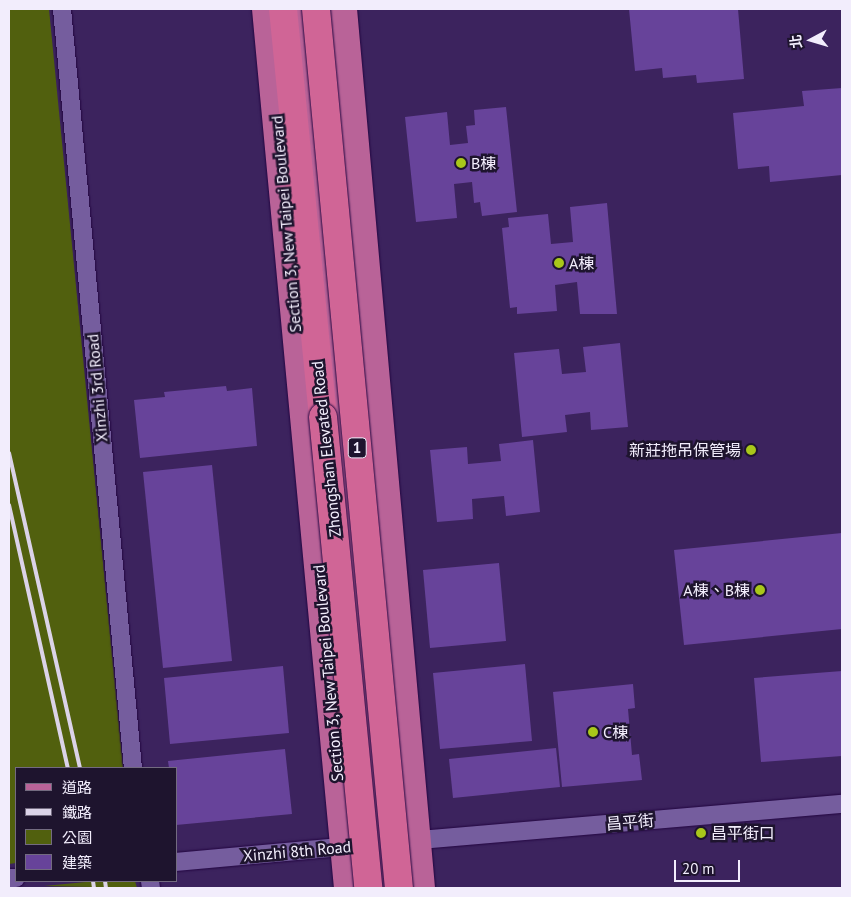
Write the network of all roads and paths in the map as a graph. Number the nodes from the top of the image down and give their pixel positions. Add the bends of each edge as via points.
1 (62, 9) edge
2 (266, 9) edge
3 (283, 9) edge
4 (301, 9) edge
5 (316, 9) edge
6 (343, 9) edge
7 (133, 767) edge
8 (842, 804) edge
9 (417, 840) junction
10 (379, 844) junction
11 (345, 846) junction
12 (178, 862) edge
13 (348, 888) edge
14 (368, 888) edge
15 (383, 888) edge
16 (399, 888) edge
17 (422, 888) edge

1 - 7 street, Xinzhi 3rd Road
2 - 11 main road, Section 3, New Taipei Boulevard
3 - 14 highway, Zhongshan Elevated Road / 1, bridge
4 - 10 main road, 1
5 - 16 highway, Zhongshan Elevated Road / 1, bridge
6 - 9 main road, 1
8 - 9 street, 昌平街
9 - 10 street, Xinzhi 8th Road
9 - 17 main road, 1
10 - 11 street, Xinzhi 8th Road
10 - 15 main road, 1
11 - 12 street, Xinzhi 8th Road
11 - 13 main road, Section 3, New Taipei Boulevard

